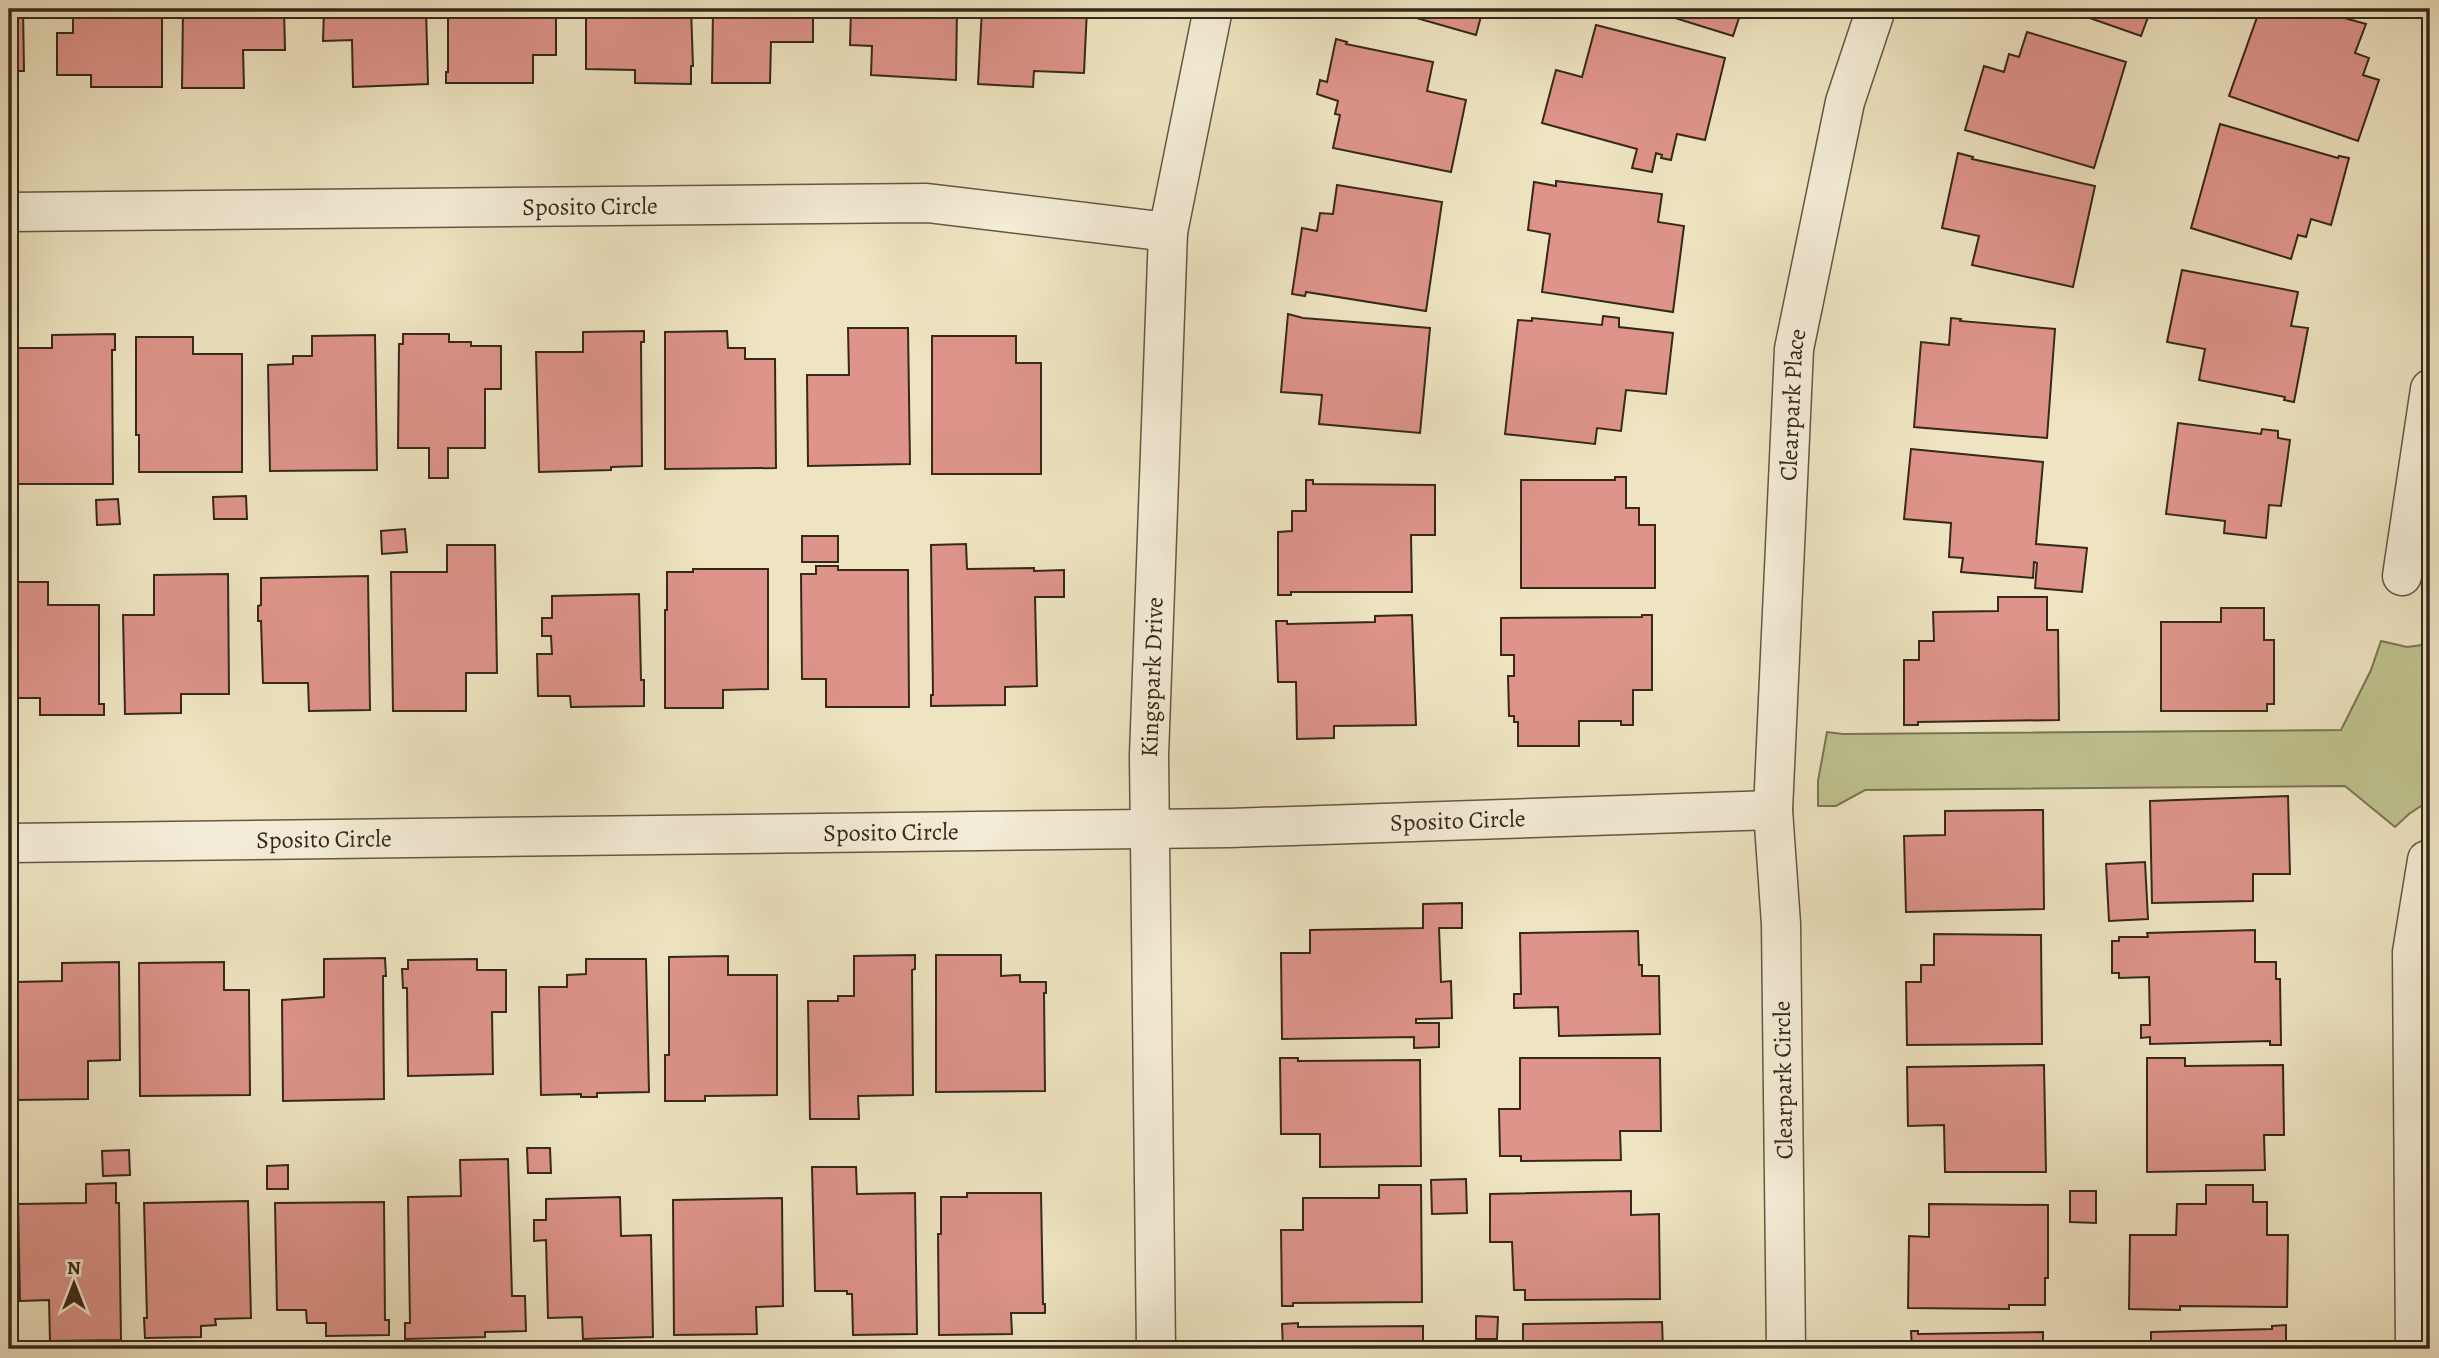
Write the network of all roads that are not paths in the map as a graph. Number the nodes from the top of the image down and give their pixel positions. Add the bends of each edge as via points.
1 (1213, 9) edge
2 (1876, 9) edge
3 (9, 212) edge
4 (1168, 232) junction
5 (2430, 389) edge
6 (2402, 576) dead end
7 (1773, 810) junction
8 (1151, 829) junction
9 (9, 843) edge
10 (2430, 859) edge
11 (1156, 1349) edge
12 (1786, 1349) edge
13 (2415, 1349) edge

1 - 4 street, Kingspark Drive
2 - 7 street, Clearpark Place via 1845,102 1794,349
3 - 4 street, Sposito Circle via 927,203
4 - 8 street, Kingspark Drive via 1149,756
5 - 6 street
7 - 8 street, Sposito Circle
7 - 12 street, Clearpark Circle via 1781,924
8 - 9 street, Sposito Circle
8 - 11 street, Kingspark Drive
10 - 13 street via 2412,951

